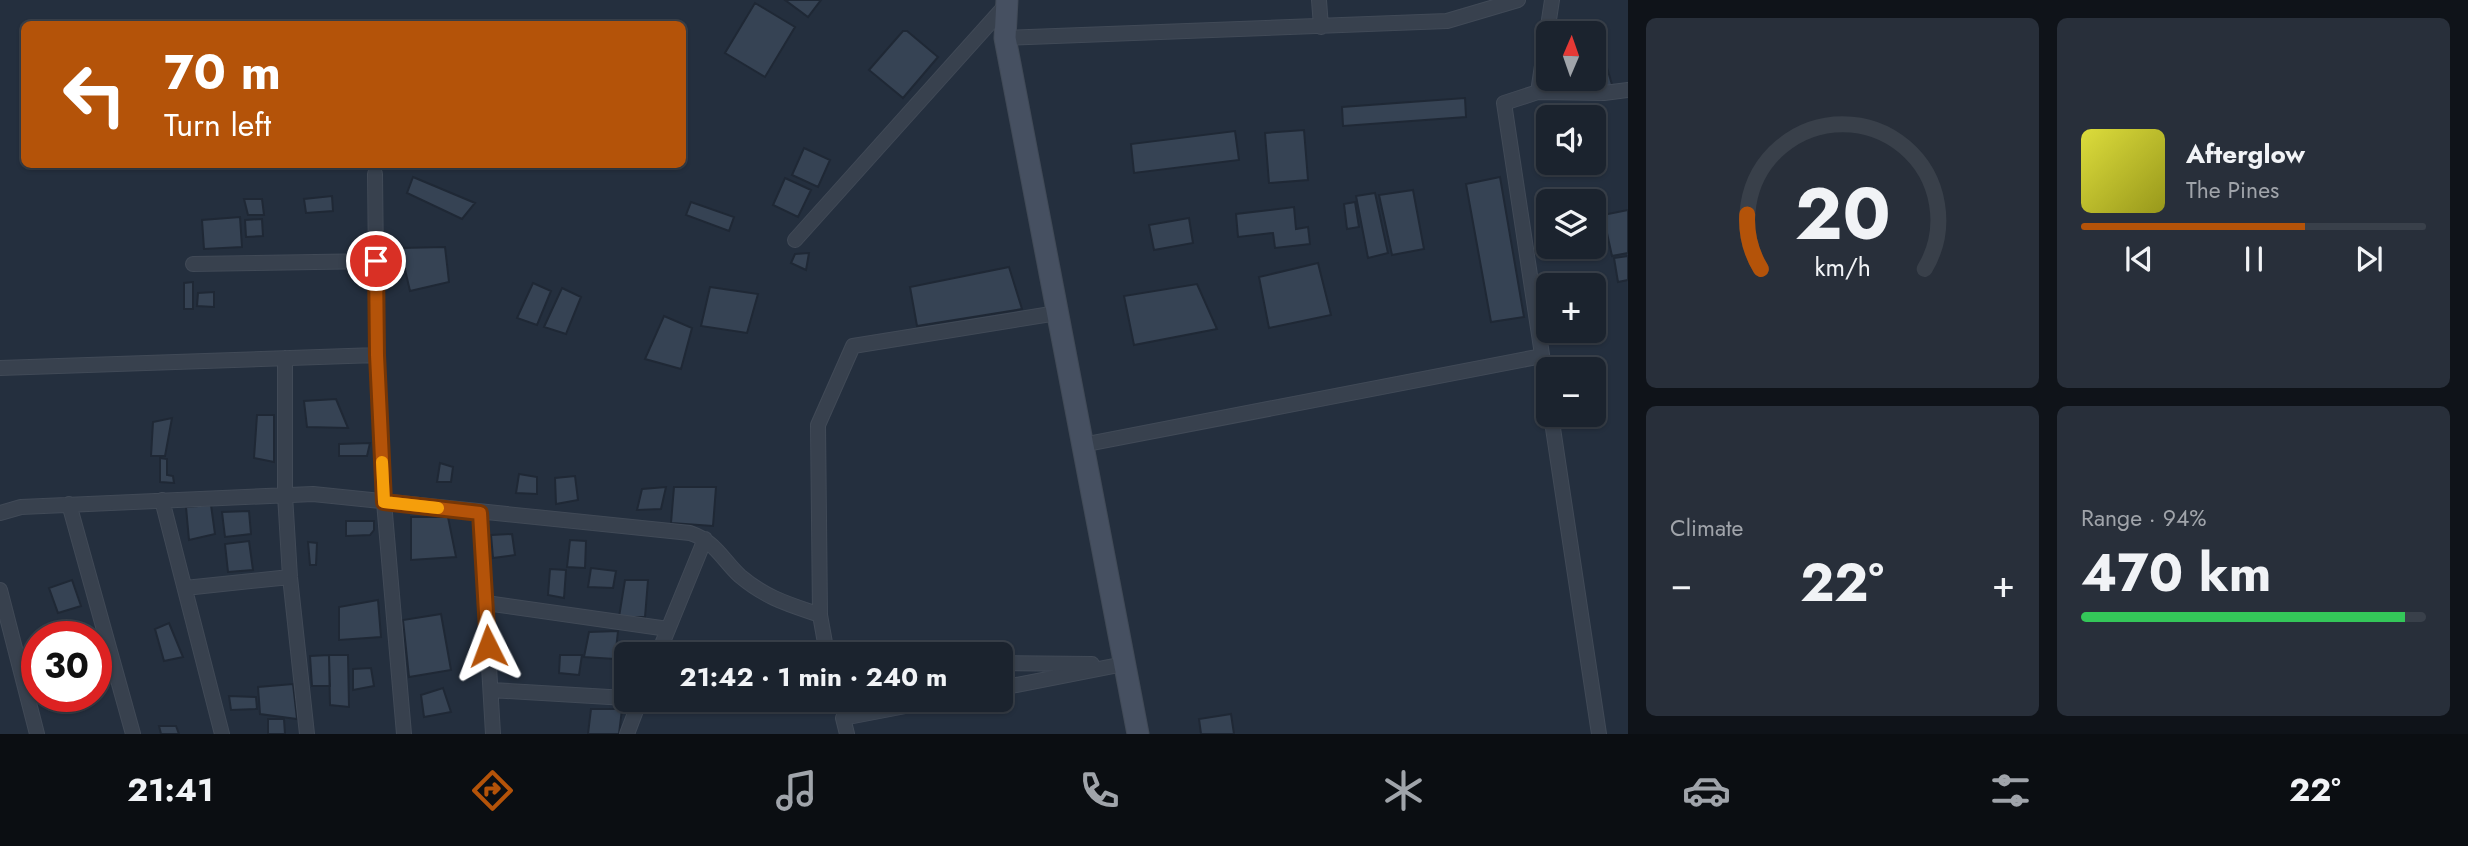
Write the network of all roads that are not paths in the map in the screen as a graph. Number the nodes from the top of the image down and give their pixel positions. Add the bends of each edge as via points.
1 (1319, 0) edge
2 (1518, 0) edge
3 (1552, 0) edge
4 (1007, 3) edge
5 (1321, 27) junction
6 (1004, 38) junction
7 (1628, 90) edge
8 (1538, 92) junction
9 (375, 174) dead end
10 (795, 240) dead end
11 (376, 261) junction
12 (193, 264) dead end
13 (1057, 313) junction
14 (377, 355) junction
15 (1542, 356) joint
16 (285, 358) junction
17 (0, 368) edge
18 (1553, 427) edge
19 (1082, 445) junction
20 (285, 495) junction
21 (162, 500) junction
22 (384, 502) junction
23 (69, 505) junction
24 (0, 513) edge
25 (480, 513) junction
26 (705, 539) junction
27 (290, 577) junction
28 (186, 588) junction
29 (0, 590) edge
30 (485, 603) junction
31 (820, 615) junction
32 (668, 629) junction
33 (663, 642) edge
34 (825, 642) edge
35 (1013, 663) edge
36 (1125, 664) junction
37 (1013, 686) edge
38 (491, 690) junction
39 (614, 697) edge
40 (635, 712) edge
41 (874, 712) edge
42 (37, 734) edge
43 (133, 734) edge
44 (222, 734) edge
45 (307, 734) edge
46 (404, 734) edge
47 (493, 734) edge
48 (627, 734) edge
49 (846, 734) edge
50 (1138, 734) edge
51 (1599, 734) edge

1 - 5 street
2 - 5 street via 1447,21
3 - 8 street
4 - 6 main road
4 - 10 street
5 - 6 street
6 - 13 main road
7 - 8 street
8 - 15 street via 1504,103
9 - 11 street
11 - 12 street
11 - 14 street
13 - 19 main road
13 - 31 street via 853,346 818,425
14 - 16 street
14 - 22 street
15 - 19 street
16 - 17 street
16 - 20 street
18 - 51 street
19 - 36 main road
20 - 21 street
20 - 22 street
20 - 27 street
21 - 23 street
21 - 28 street
22 - 25 street
22 - 46 street
23 - 24 street via 21,507
23 - 43 street
25 - 26 street via 690,533
25 - 30 street
26 - 31 street via 739,575 770,598
26 - 32 street
27 - 28 street
27 - 45 street
28 - 44 street
29 - 42 street
30 - 32 street
30 - 38 street
31 - 34 street
32 - 33 street
35 - 36 street
36 - 37 street
36 - 50 main road
38 - 39 street
38 - 47 street
40 - 48 street
41 - 49 street via 843,718

